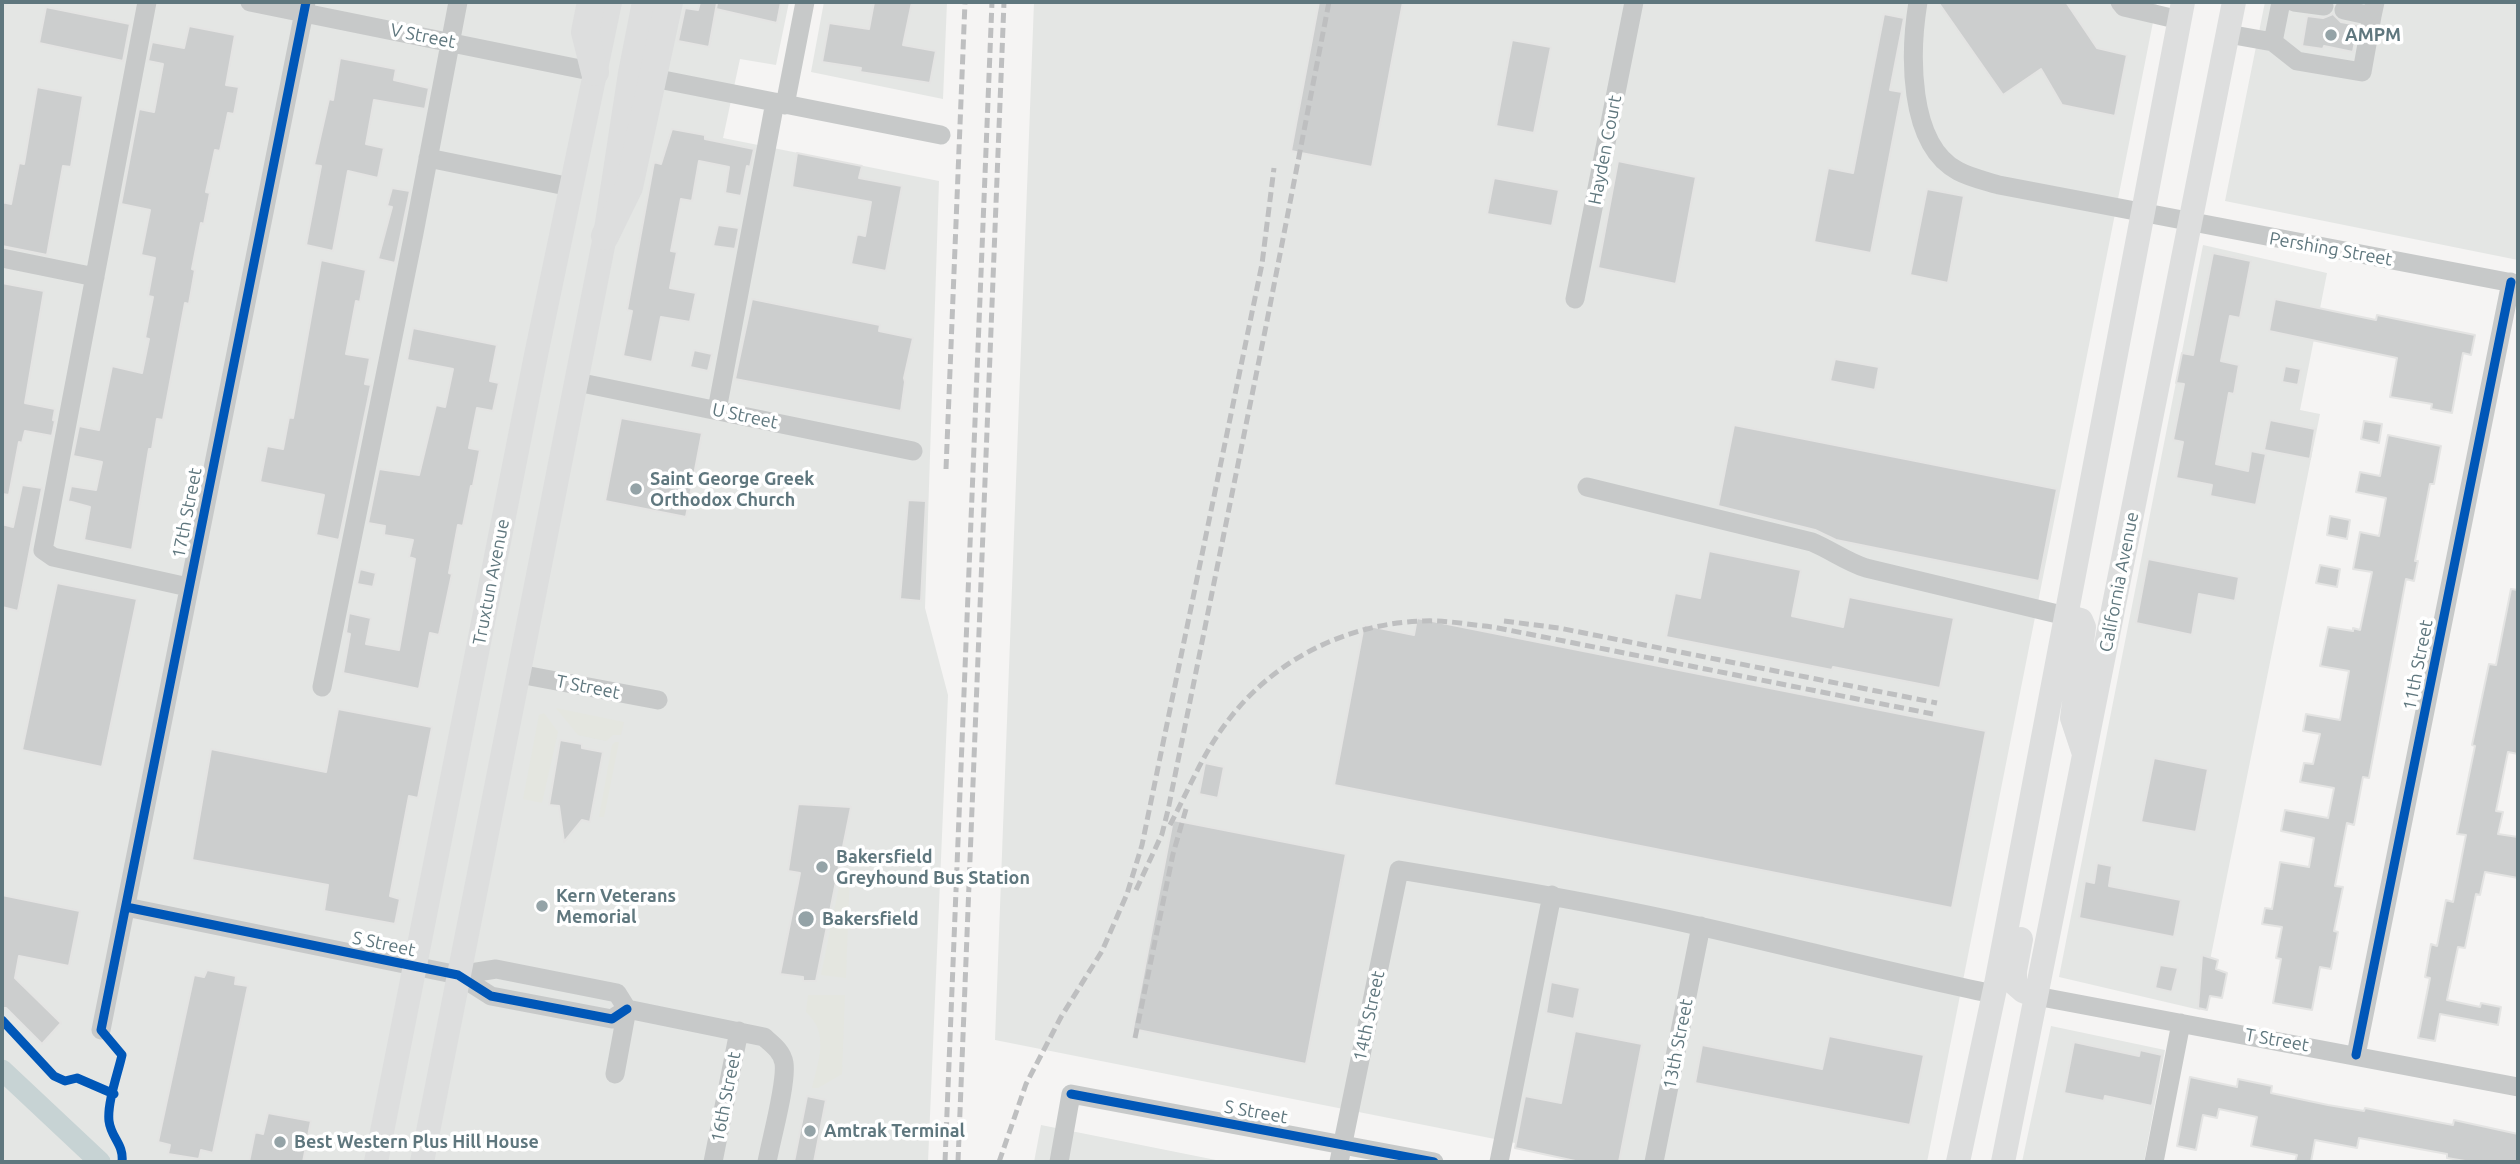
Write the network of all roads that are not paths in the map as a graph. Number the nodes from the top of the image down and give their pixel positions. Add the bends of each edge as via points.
1 (147, 2) edge
2 (250, 2) edge
3 (458, 2) edge
4 (591, 2) edge
5 (610, 2) edge
6 (645, 2) edge
7 (669, 2) edge
8 (805, 2) edge
9 (1634, 2) edge
10 (1918, 2) edge
11 (2120, 2) edge
12 (2234, 2) edge
13 (2281, 2) edge
14 (2294, 2) edge
15 (2324, 6) dead end
16 (305, 8) edge
17 (2374, 9) edge
18 (2344, 10) dead end
19 (2181, 11) edge
20 (2228, 34) junction
21 (450, 41) junction
22 (2273, 42) junction
23 (595, 72) junction
24 (642, 76) junction
25 (780, 103) junction
26 (941, 135) dead end
27 (428, 158) junction
28 (571, 187) junction
29 (2144, 214) junction
30 (2190, 223) junction
31 (605, 236) junction
32 (2, 258) edge
33 (95, 277) junction
34 (2515, 283) edge
35 (1575, 299) dead end
36 (577, 382) junction
37 (717, 410) junction
38 (913, 451) dead end
39 (1587, 487) dead end
40 (188, 587) junction
41 (2066, 615) junction
42 (519, 674) junction
43 (322, 687) dead end
44 (658, 700) dead end
45 (2084, 754) junction
46 (2013, 892) junction
47 (1552, 895) junction
48 (126, 907) junction
49 (1701, 926) junction
50 (415, 967) junction
51 (458, 975) junction
52 (1993, 994) junction
53 (2036, 996) junction
54 (627, 1009) junction
55 (2181, 1023) junction
56 (101, 1030) dead end
57 (739, 1031) junction
58 (2356, 1055) junction
59 (615, 1074) dead end
60 (2518, 1087) edge
61 (1340, 1153) edge
62 (376, 1162) edge
63 (422, 1162) edge
64 (713, 1162) edge
65 (766, 1162) edge
66 (1059, 1162) edge
67 (1434, 1162) edge
68 (1499, 1162) edge
69 (1654, 1162) edge
70 (1958, 1162) edge
71 (2003, 1162) edge
72 (2154, 1162) edge

1 - 33 street
2 - 16 street, V Street
3 - 21 street
4 - 23 highway via 585,32
5 - 23 main road, Truxtun Avenue
6 - 24 main road
7 - 24 highway
8 - 25 street
9 - 35 street, Hayden Court
10 - 29 street, Pershing Street via 1915,96 1935,150 1957,171 2000,185
11 - 19 street via 2124,7
12 - 20 main road, California Avenue
13 - 22 street
14 - 15 street
16 - 21 street, V Street
16 - 40 street, 17th Street
17 - 18 street
17 - 22 street via 2362,72 2297,61
19 - 29 main road
20 - 22 street
20 - 30 main road, California Avenue
21 - 23 street, V Street
21 - 27 street
23 - 28 main road, Truxtun Avenue
23 - 31 main road via 608,93 610,107 597,198
24 - 25 street
24 - 31 highway via 629,187
25 - 26 street
25 - 37 street
27 - 28 street
27 - 43 street
28 - 50 main road, Truxtun Avenue
29 - 30 street, Pershing Street
29 - 41 main road
30 - 34 street, Pershing Street
30 - 45 main road, California Avenue
31 - 36 main road
32 - 33 street
33 - 40 street via 43,550 53,557
34 - 58 street, 11th Street
36 - 37 street, U Street
36 - 42 main road
37 - 38 street, U Street
39 - 41 street via 1812,542 1866,568
40 - 48 street, 17th Street
41 - 45 main road via 2081,620 2084,627 2073,719
41 - 46 main road
42 - 44 street, T Street
42 - 51 main road
45 - 53 main road, California Avenue
46 - 52 main road
46 - 53 main road via 2023,922 2015,984
47 - 49 street
47 - 61 street, 14th Street via 1399,870
47 - 68 street
48 - 50 street, S Street
48 - 56 street, 17th Street
49 - 52 street
49 - 69 street, 13th Street
50 - 51 street, S Street
50 - 62 main road, Truxtun Avenue
51 - 54 street, S Street via 491,996 612,1019
51 - 54 street, S Street via 496,969 617,993
51 - 63 main road
52 - 70 main road
53 - 55 street, T Street
53 - 71 main road, California Avenue
54 - 57 street, S Street
54 - 59 street
55 - 58 street, T Street
55 - 72 street
57 - 64 street, 16th Street
57 - 65 street, S Street via 764,1037 784,1061
58 - 60 street, T Street
61 - 66 street, S Street via 1071,1094
61 - 67 street, S Street

